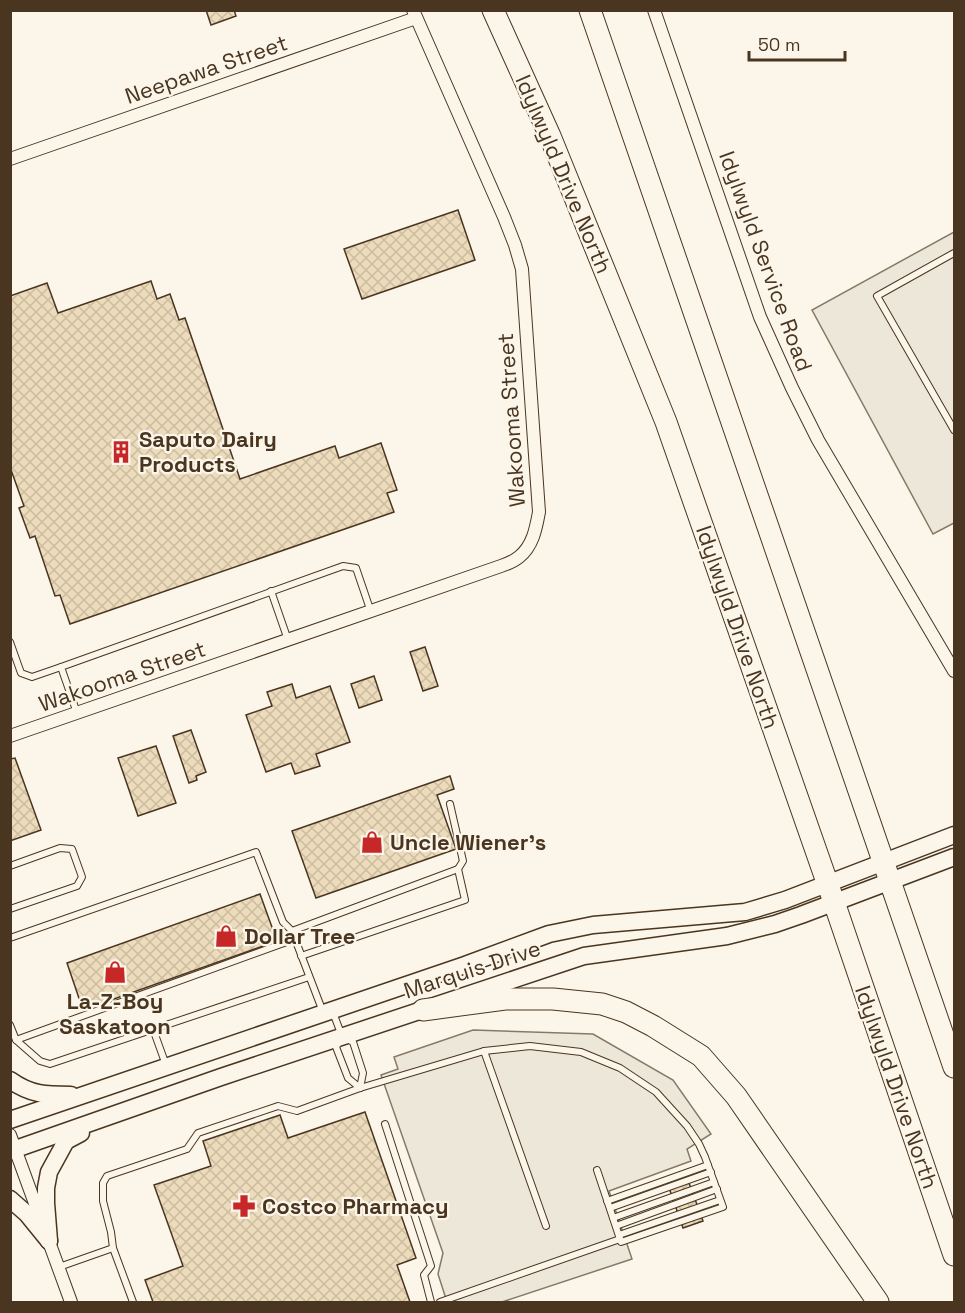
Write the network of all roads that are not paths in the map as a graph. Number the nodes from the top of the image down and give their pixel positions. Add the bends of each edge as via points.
1 (493, 10) edge
2 (590, 10) edge
3 (654, 10) edge
4 (414, 14) edge
5 (10, 159) edge
6 (954, 253) edge
7 (954, 430) edge
8 (271, 591) junction
9 (371, 612) junction
10 (288, 640) junction
11 (10, 642) edge
12 (61, 667) junction
13 (954, 671) edge
14 (77, 713) junction
15 (10, 736) edge
16 (450, 804) dead end
17 (954, 836) edge
18 (954, 857) edge
19 (10, 866) edge
20 (458, 869) junction
21 (887, 872) junction
22 (830, 893) junction
23 (10, 909) edge
24 (292, 931) junction
25 (10, 938) edge
26 (295, 939) junction
27 (301, 956) junction
28 (309, 977) junction
29 (423, 1010) junction
30 (328, 1011) junction
31 (10, 1025) edge
32 (153, 1029) junction
33 (342, 1036) junction
34 (16, 1040) junction
35 (484, 1051) junction
36 (166, 1066) junction
37 (954, 1067) edge
38 (10, 1080) edge
39 (360, 1088) junction
40 (87, 1094) junction
41 (105, 1118) junction
42 (10, 1120) edge
43 (385, 1124) dead end
44 (12, 1145) edge
45 (708, 1165) junction
46 (597, 1170) dead end
47 (711, 1172) junction
48 (715, 1186) junction
49 (10, 1199) edge
50 (609, 1204) junction
51 (613, 1218) junction
52 (546, 1226) dead end
53 (616, 1226) junction
54 (620, 1237) junction
55 (49, 1241) junction
56 (113, 1248) junction
57 (954, 1255) edge
58 (59, 1267) junction
59 (71, 1302) edge
60 (133, 1302) edge
61 (430, 1302) edge
62 (440, 1302) edge
63 (878, 1302) edge

1 - 22 highway, Idylwyld Drive North via 550,136 666,422
2 - 21 highway
3 - 13 street, Idylwyld Service Road via 760,317 779,360 818,440
4 - 5 street, Neepawa Street
4 - 9 street, Wakooma Street via 504,217 522,269 539,512 531,543 519,557
6 - 7 lane via 877,296
8 - 9 lane via 343,566 356,568
8 - 10 lane
8 - 12 lane
9 - 10 street, Wakooma Street
10 - 14 street, Wakooma Street
11 - 12 lane via 21,673 32,677
12 - 14 lane
14 - 15 street, Wakooma Street
16 - 20 lane via 463,861
17 - 21 main road, Marquis Drive
18 - 21 main road, Marquis Drive
19 - 23 lane via 60,848 72,849 82,877 77,886
20 - 24 lane
20 - 27 lane via 465,900
21 - 22 main road, Marquis Drive
21 - 37 highway
22 - 29 main road, Marquis Drive via 775,924 727,936 584,956
22 - 30 main road, Marquis Drive via 745,912 593,925 549,934
22 - 57 highway, Idylwyld Drive North
24 - 25 lane via 283,922 256,852
24 - 26 lane
26 - 27 lane
26 - 34 lane
27 - 28 lane
28 - 30 lane
28 - 32 lane
29 - 33 main road, Marquis Drive
29 - 63 highway via 505,999 602,1004 653,1026 701,1056 736,1096
30 - 33 lane
30 - 36 main road, Marquis Drive
31 - 34 lane
32 - 34 lane via 50,1064 40,1061
32 - 36 lane
33 - 39 lane via 353,1042 363,1073
33 - 39 lane via 336,1047 348,1078
33 - 41 main road, Marquis Drive
35 - 39 lane
35 - 45 lane via 530,1046 581,1052 620,1068 656,1092 687,1126
35 - 52 lane
36 - 40 main road, Marquis Drive
38 - 40 main road via 37,1093
39 - 56 lane via 297,1110 278,1106 198,1133 187,1149 107,1176 103,1201
40 - 42 main road, Marquis Drive
41 - 44 main road, Marquis Drive
41 - 55 main road via 66,1142 49,1172
43 - 61 lane via 431,1266 424,1275
44 - 55 street
45 - 47 lane
45 - 50 lane
46 - 50 lane
47 - 48 lane
47 - 50 lane
48 - 51 lane
48 - 53 lane
48 - 54 lane via 720,1200
49 - 55 main road
50 - 51 lane
51 - 53 lane
53 - 54 lane
54 - 62 lane
55 - 58 street
56 - 58 lane
56 - 60 lane
58 - 59 street

